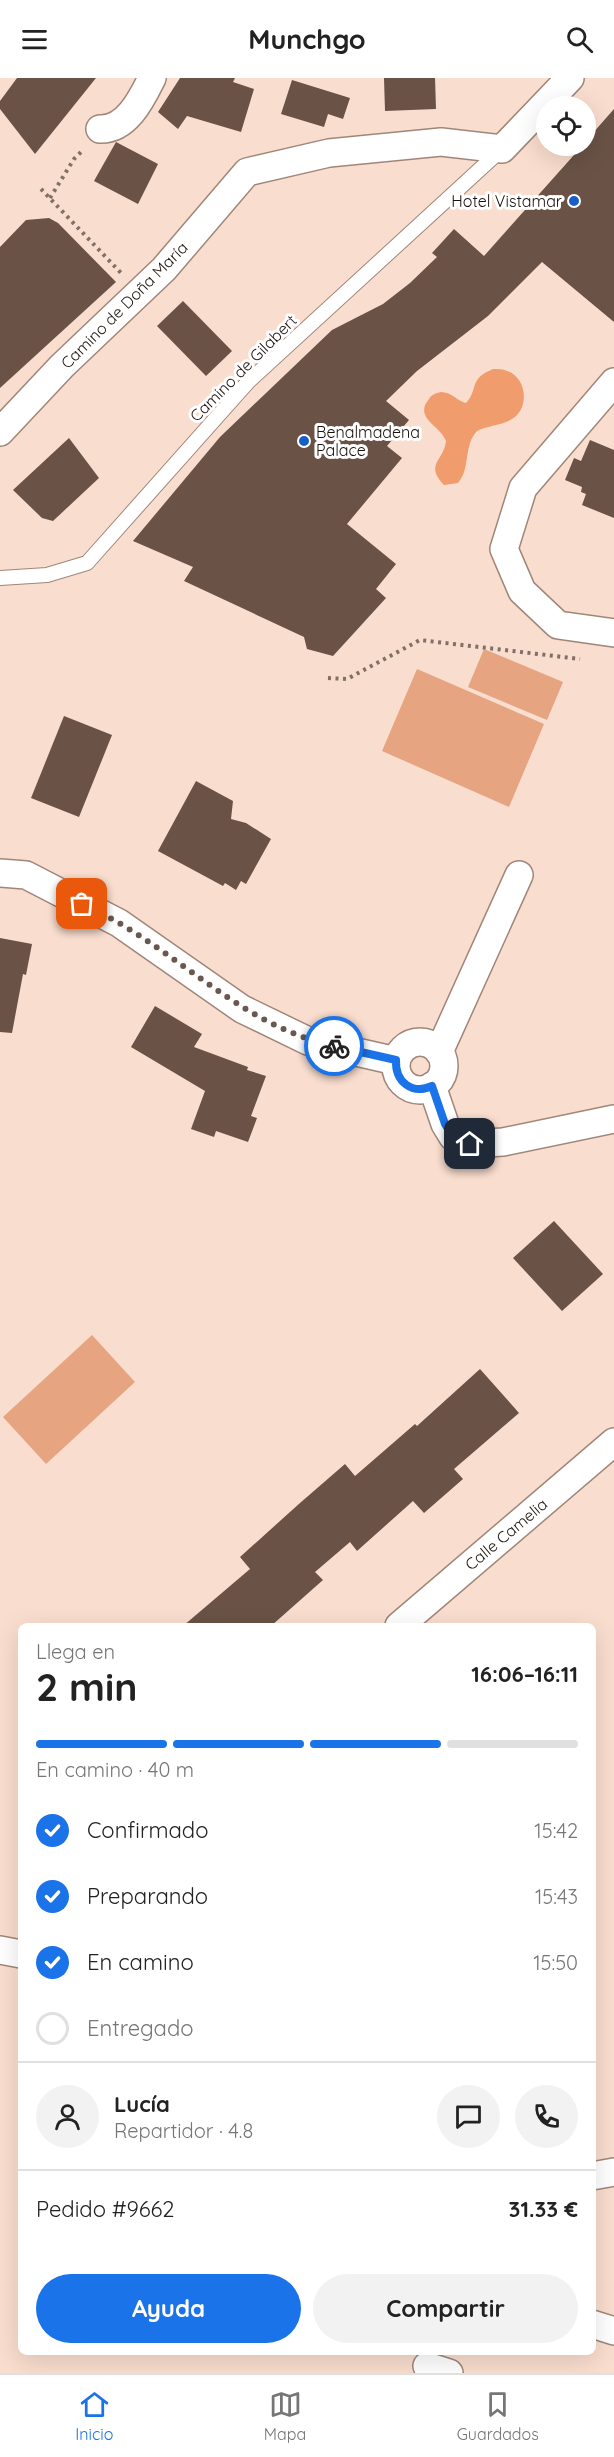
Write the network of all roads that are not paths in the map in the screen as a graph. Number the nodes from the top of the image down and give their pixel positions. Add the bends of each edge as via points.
1 (152, 78) edge
2 (570, 78) edge
3 (103, 129) road end
4 (502, 149) junction
5 (614, 382) edge
6 (0, 432) edge
7 (0, 578) edge
8 (614, 633) edge
9 (0, 873) edge
10 (519, 875) dead end
11 (439, 1052) junction
12 (396, 1060) junction
13 (432, 1086) junction
14 (614, 1119) edge
15 (614, 1442) edge
16 (403, 1623) edge
17 (0, 1950) edge
18 (18, 1953) edge
19 (614, 2172) edge
20 (596, 2175) edge
21 (596, 2325) edge
22 (614, 2331) edge

1 - 3 street via 137,106 116,126
2 - 4 street
4 - 6 street, Camino de Doña María via 441,142 329,153 247,172 164,269 62,366
4 - 7 lane, Camino de Gilabert via 248,381 87,563 47,575
5 - 8 street via 522,488 504,549 522,591 558,625
9 - 12 street via 26,875 119,923 242,1009 308,1041
10 - 11 street
11 - 12 street via 419,1042 404,1047
11 - 13 street via 443,1059 442,1074
12 - 13 street via 398,1076 409,1088
13 - 14 street via 453,1137 470,1144 503,1142
15 - 16 street, Calle Camelia
17 - 18 street
19 - 20 street
21 - 22 street

